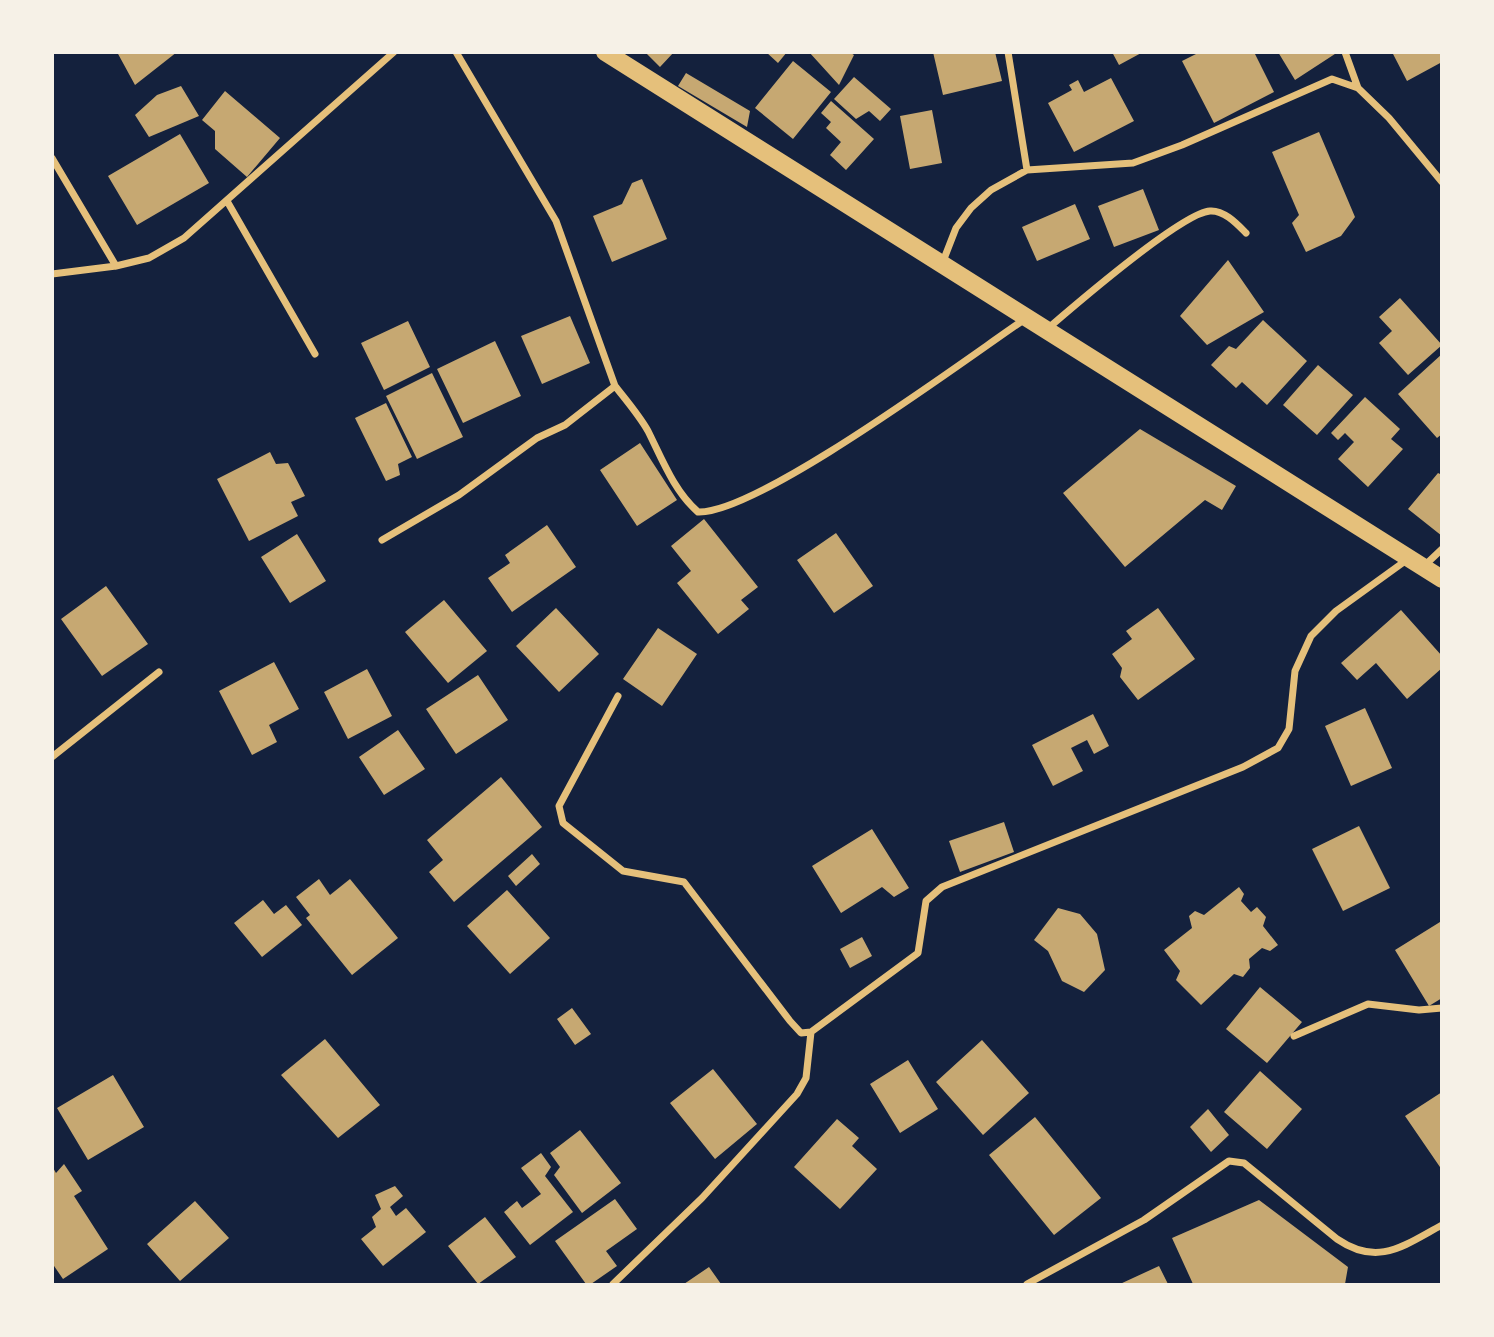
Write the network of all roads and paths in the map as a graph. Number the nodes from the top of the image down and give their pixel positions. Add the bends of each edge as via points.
1 (394, 52) edge
2 (456, 52) edge
3 (605, 52) edge
4 (1008, 52) edge
5 (1345, 52) edge
6 (1358, 88) junction
7 (52, 158) edge
8 (1027, 170) junction
9 (1441, 182) edge
10 (227, 201) junction
11 (1246, 233) dead end
12 (942, 265) junction
13 (116, 266) junction
14 (52, 274) edge
15 (1027, 318) junction
16 (1045, 330) junction
17 (315, 354) dead end
18 (615, 386) junction
19 (382, 540) dead end
20 (1441, 549) edge
21 (1415, 563) junction
22 (1441, 579) edge
23 (159, 672) dead end
24 (618, 696) dead end
25 (52, 757) edge
26 (1441, 1008) edge
27 (811, 1032) junction
28 (1294, 1036) dead end
29 (1441, 1225) edge
30 (613, 1284) edge
31 (1027, 1284) edge

1 - 10 street
2 - 18 street via 556,221
3 - 12 main road
4 - 8 street
5 - 6 street
6 - 8 street via 1332,79 1133,163
6 - 9 street
7 - 13 street
8 - 12 street via 991,190 971,208 956,228
10 - 13 street via 184,238 149,258
10 - 17 street
11 - 16 street via 1231,218 1213,211 1195,215
12 - 15 main road
13 - 14 street
15 - 16 main road
15 - 18 street via 783,480 708,512 698,512 685,497 646,428
16 - 21 main road
18 - 19 street via 565,425 537,438 458,495
20 - 21 street
21 - 22 main road
21 - 27 street via 1336,611 1311,636 1295,671 1289,729 1278,748 1243,767 942,887 926,901 918,953
23 - 25 street
24 - 27 street via 559,806 564,823 622,871 684,882 790,1021 801,1033
26 - 28 street via 1368,1004
27 - 30 street via 806,1078 797,1094 702,1198
29 - 31 street via 1384,1253 1367,1254 1351,1249 1244,1163 1229,1161 1144,1220

